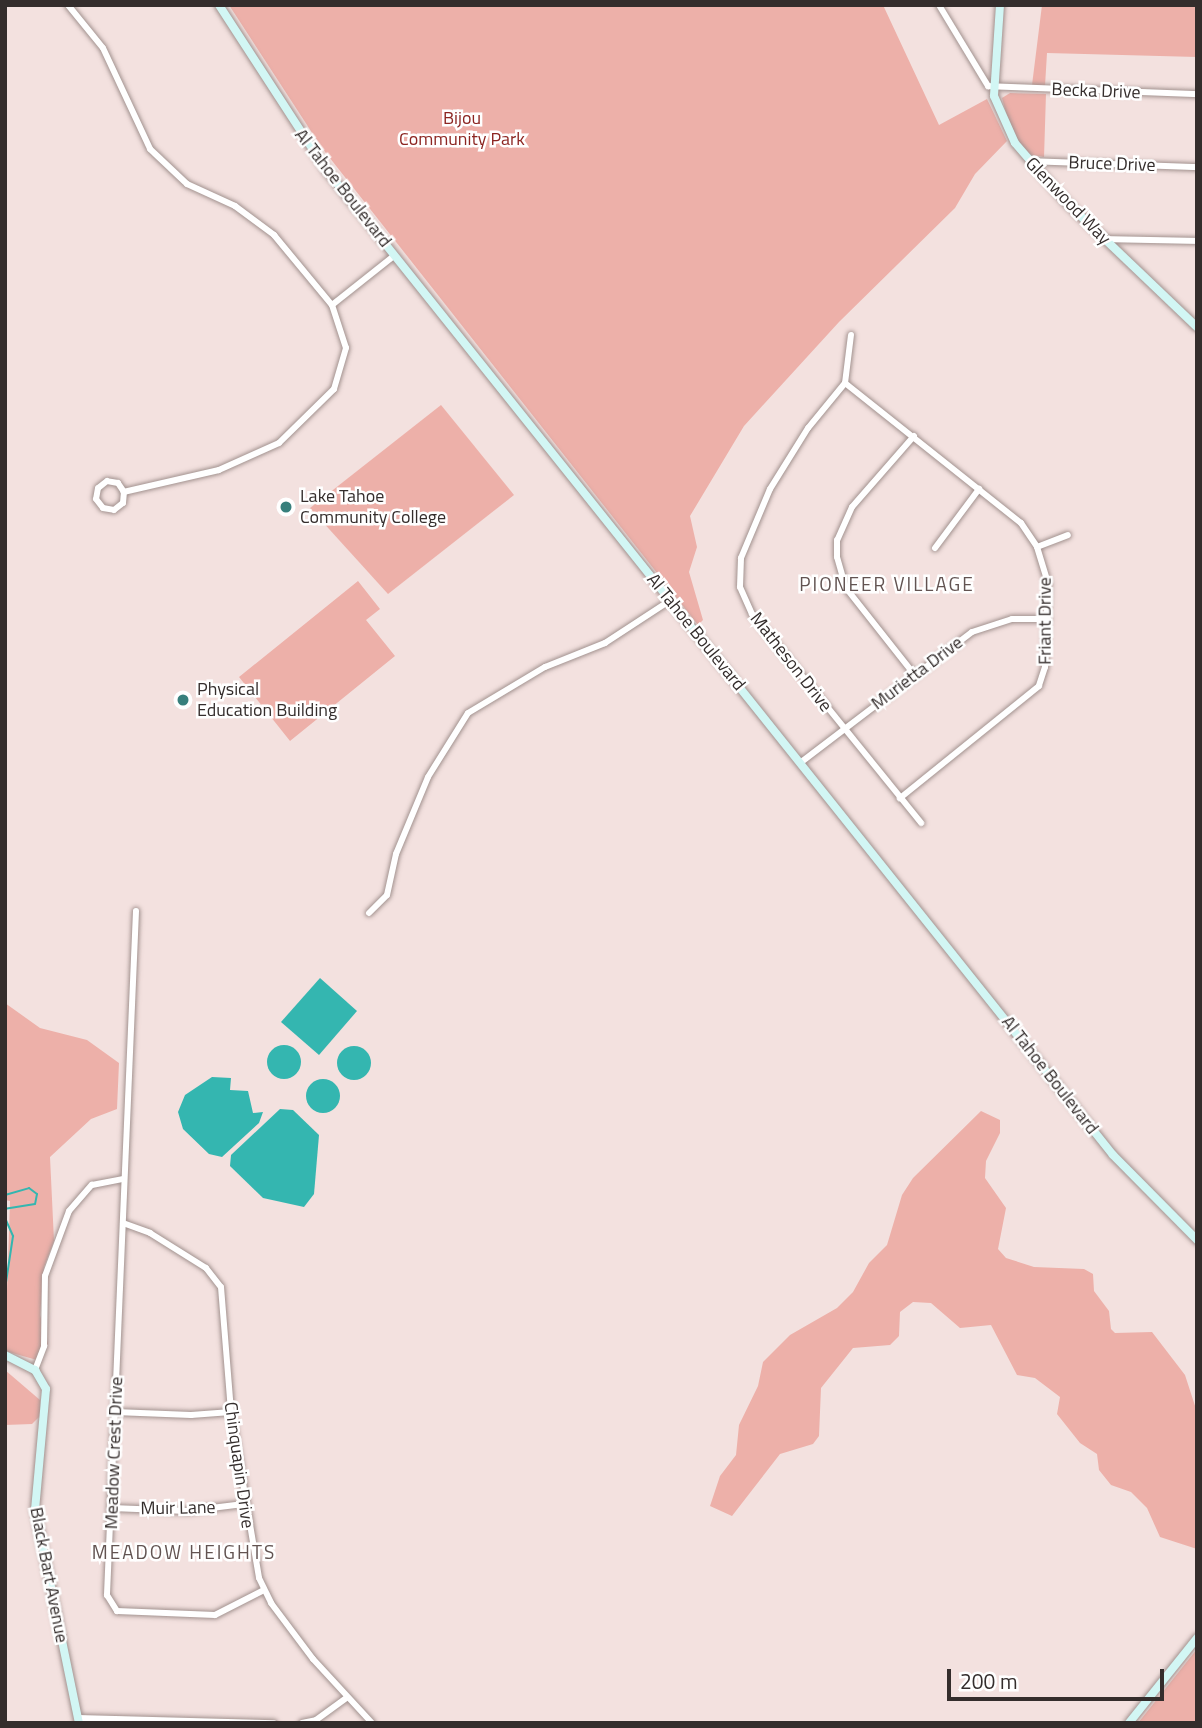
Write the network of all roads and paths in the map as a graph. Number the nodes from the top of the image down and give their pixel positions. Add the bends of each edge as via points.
1 (68, 5) edge
2 (219, 5) edge
3 (939, 5) edge
4 (1000, 5) edge
5 (994, 87) junction
6 (1197, 94) edge
7 (1028, 161) junction
8 (1197, 167) edge
9 (1104, 239) junction
10 (1197, 241) edge
11 (395, 255) junction
12 (332, 304) junction
13 (1197, 327) edge
14 (851, 335) dead end
15 (845, 383) junction
16 (914, 436) junction
17 (979, 489) junction
18 (124, 492) junction
19 (1068, 535) dead end
20 (1037, 547) junction
21 (935, 548) dead end
22 (671, 600) junction
23 (1048, 619) junction
24 (914, 674) junction
25 (845, 728) junction
26 (800, 763) junction
27 (900, 798) junction
28 (921, 823) dead end
29 (136, 911) dead end
30 (369, 913) dead end
31 (123, 1179) junction
32 (123, 1223) junction
33 (1197, 1240) edge
34 (5, 1355) edge
35 (35, 1370) junction
36 (115, 1412) junction
37 (231, 1412) junction
38 (244, 1504) junction
39 (112, 1508) junction
40 (264, 1590) junction
41 (1197, 1638) edge
42 (346, 1698) junction
43 (79, 1720) edge
44 (274, 1723) edge
45 (302, 1723) edge
46 (372, 1723) edge
47 (1129, 1723) edge

1 - 12 street via 103,48 142,136 161,162 187,184 261,224
2 - 11 main road, Al Tahoe Boulevard via 314,153
3 - 5 street via 982,81
4 - 5 main road, Glenwood Way
5 - 6 street, Becka Drive
5 - 7 main road, Glenwood Way via 999,114
7 - 8 street, Bruce Drive
7 - 9 main road, Glenwood Way
9 - 10 street
9 - 13 main road, Glenwood Way
11 - 12 street
11 - 22 main road, Al Tahoe Boulevard
12 - 18 street via 344,331 345,361 334,389 300,426 240,463
14 - 15 street
15 - 16 street, Friant Drive
15 - 25 street, Matheson Drive via 780,472 753,524 739,572 744,600 752,614
16 - 17 street, Friant Drive
16 - 24 street via 852,508 837,540 836,557 846,588
17 - 20 street, Friant Drive via 1021,523
17 - 21 street
18 - 18 street via 118,483 107,481 98,488 96,499 103,508 114,510 123,503
19 - 20 street
20 - 23 street, Friant Drive via 1048,583
22 - 26 main road, Al Tahoe Boulevard
22 - 30 street via 605,643 533,673 468,713 429,778 396,854 387,895
23 - 24 street, Murietta Drive via 992,623 954,642
23 - 27 street, Friant Drive via 1040,686
24 - 25 street, Murietta Drive
25 - 26 street, Murietta Drive
25 - 27 street, Matheson Drive
26 - 33 main road, Al Tahoe Boulevard via 1113,1155
27 - 28 street, Matheson Drive
29 - 31 street, Meadow Crest Drive
31 - 32 street, Meadow Crest Drive
31 - 35 street via 92,1185 69,1211 45,1276 44,1346
32 - 36 street, Meadow Crest Drive
32 - 37 street, Chinquapin Drive via 150,1233 215,1277 225,1303
34 - 35 main road
35 - 43 main road, Black Bart Avenue via 46,1389 48,1409 35,1476 35,1509
36 - 37 street
36 - 39 street, Meadow Crest Drive
37 - 38 street, Chinquapin Drive
38 - 39 street, Muir Lane via 187,1511
38 - 40 street, Chinquapin Drive
39 - 40 street, Meadow Crest Drive via 107,1595 117,1611 215,1615
40 - 42 street, Chinquapin Drive
41 - 47 main road
42 - 45 street via 316,1720
42 - 46 street, Chinquapin Drive
43 - 44 street

